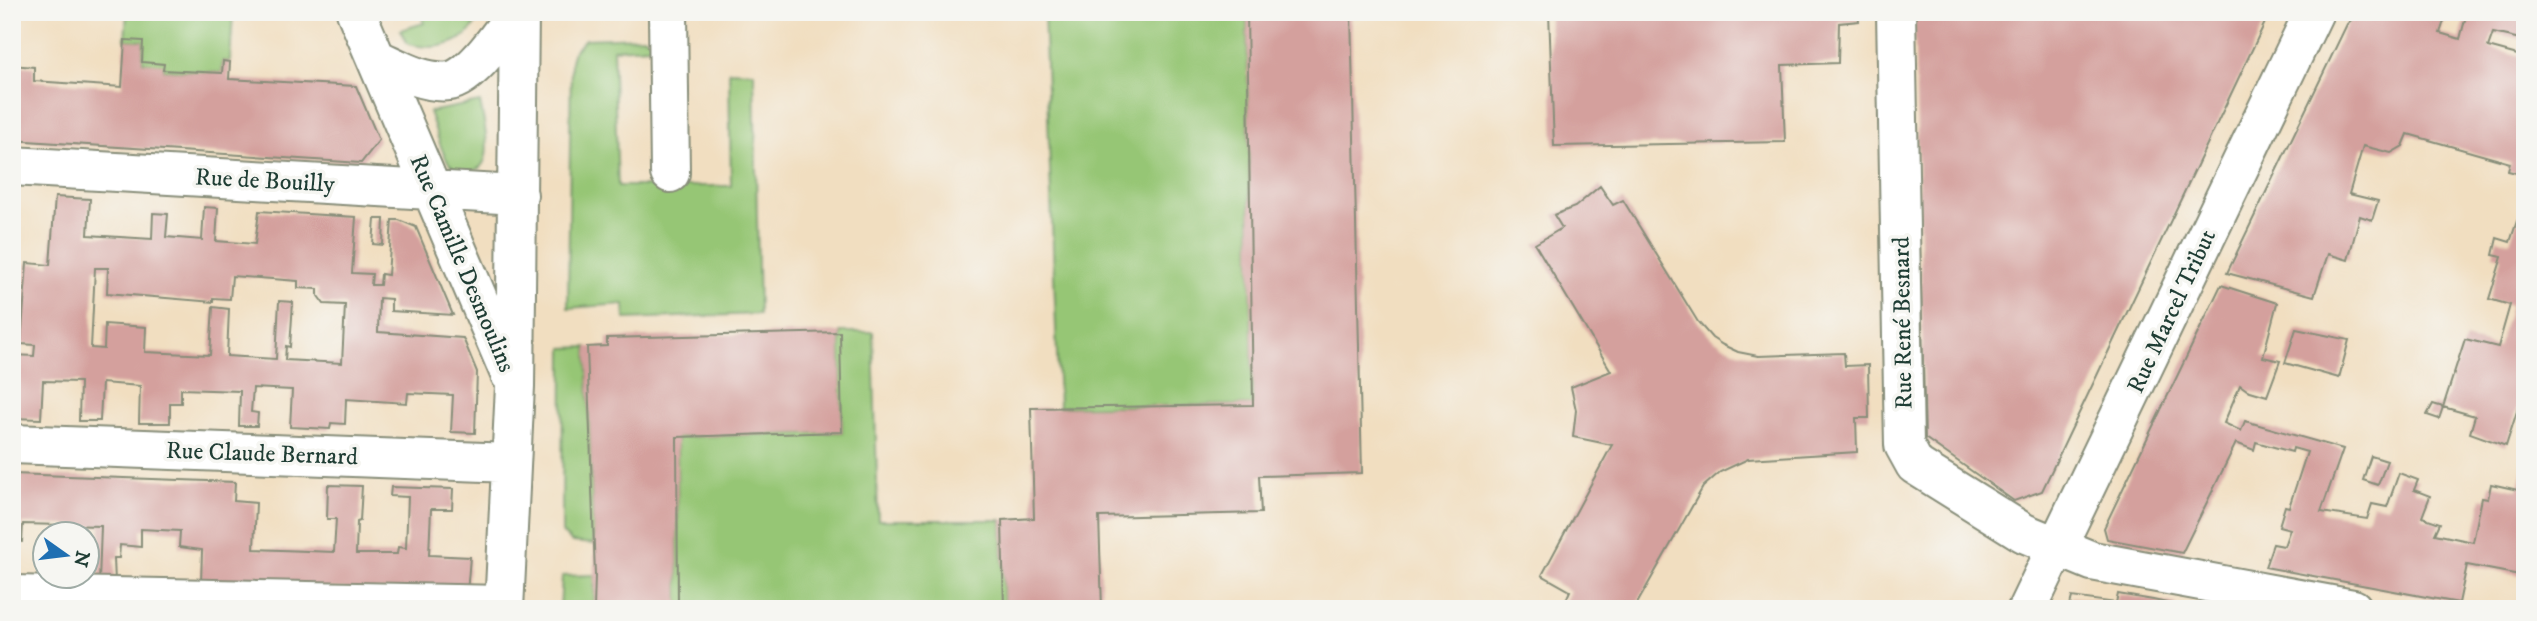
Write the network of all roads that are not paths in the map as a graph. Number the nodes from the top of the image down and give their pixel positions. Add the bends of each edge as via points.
1 (356, 12) edge
2 (518, 12) edge
3 (668, 12) edge
4 (1896, 12) edge
5 (2314, 12) edge
6 (377, 59) junction
7 (12, 166) edge
8 (670, 173) dead end
9 (432, 190) junction
10 (518, 195) junction
11 (515, 386) junction
12 (12, 444) edge
13 (511, 463) junction
14 (2059, 547) junction
15 (12, 595) edge
16 (504, 607) edge
17 (2027, 609) edge
18 (2353, 609) edge

1 - 6 street, Rue Camille Desmoulins
2 - 6 street via 467,72 450,82 420,78
2 - 10 street
3 - 8 street
4 - 14 street, Rue René Besnard via 1905,445 1915,466 2024,533
5 - 14 street, Rue Marcel Tribut
6 - 9 street, Rue Camille Desmoulins
7 - 9 street, Rue de Bouilly
9 - 10 street, Rue de Bouilly
9 - 11 street, Rue Camille Desmoulins
10 - 11 street
11 - 13 street, Rue Camille Desmoulins
12 - 13 street, Rue Claude Bernard
13 - 16 street, Rue Camille Desmoulins
14 - 17 street, Rue Marcel Tribut
14 - 18 street, Rue René Besnard via 2092,561
15 - 16 street

